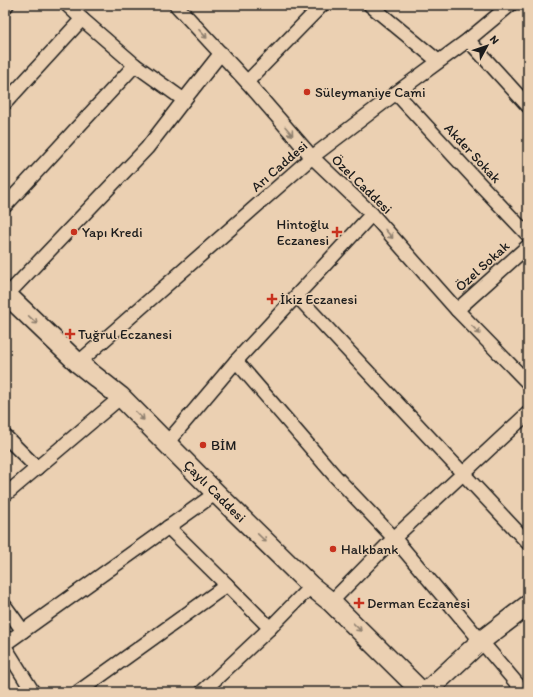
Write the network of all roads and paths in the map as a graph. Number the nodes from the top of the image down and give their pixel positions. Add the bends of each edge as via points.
1 (67, 5) edge
2 (176, 5) edge
3 (322, 5) edge
4 (370, 5) edge
5 (510, 5) edge
6 (82, 19) junction
7 (468, 40) junction
8 (221, 53) junction
9 (438, 61) junction
10 (135, 65) junction
11 (247, 82) junction
12 (396, 93) junction
13 (184, 100) junction
14 (5, 104) edge
15 (528, 106) edge
16 (312, 157) junction
17 (5, 206) edge
18 (372, 214) junction
19 (528, 235) edge
20 (528, 246) edge
21 (6, 294) edge
22 (296, 296) junction
23 (457, 310) junction
24 (236, 361) junction
25 (78, 363) junction
26 (528, 383) edge
27 (121, 397) junction
28 (528, 414) edge
29 (5, 436) edge
30 (166, 444) junction
31 (37, 468) junction
32 (463, 473) junction
33 (216, 493) junction
34 (5, 495) edge
35 (168, 527) junction
36 (394, 538) junction
37 (528, 543) edge
38 (227, 585) junction
39 (311, 586) junction
40 (331, 602) junction
41 (528, 605) edge
42 (5, 606) edge
43 (270, 628) junction
44 (23, 631) junction
45 (481, 641) junction
46 (5, 644) edge
47 (5, 647) edge
48 (33, 692) edge
49 (78, 692) edge
50 (202, 692) edge
51 (422, 692) edge
52 (426, 692) edge
53 (524, 692) edge

1 - 6 street
2 -> 8 street, Özel Caddesi
3 - 11 street
4 - 9 street
5 - 7 street, Arı Caddesi
6 - 10 street
6 - 14 street
7 - 9 street, Arı Caddesi
7 - 15 street
8 - 11 street, Özel Caddesi
8 - 13 street
9 - 12 street, Arı Caddesi
10 - 13 street
10 - 17 street
11 -> 16 street, Özel Caddesi
12 - 16 street, Arı Caddesi
12 - 19 street, Akder Sokak
13 - 21 street via 147,148
16 - 18 street, Özel Caddesi
16 - 25 street, Arı Caddesi
18 - 22 street
18 -> 23 street, Özel Caddesi
20 - 23 street, Özel Sokak
21 -> 25 street, Çaylı Caddesi
22 - 24 street
22 - 32 street
23 -> 26 street, Özel Caddesi
24 - 30 street
24 - 36 street via 335,476
25 - 27 street, Çaylı Caddesi
27 -> 30 street, Çaylı Caddesi
27 - 31 street
28 - 32 street
29 - 31 street
30 - 33 street, Çaylı Caddesi
31 - 34 street
32 - 36 street
32 - 37 street
33 - 35 street
33 -> 39 street, Çaylı Caddesi
35 - 38 street
35 - 44 street
36 - 40 street
36 - 45 street
38 - 43 street
38 - 49 street
39 - 40 street, Çaylı Caddesi
39 - 43 street
40 -> 51 street, Çaylı Caddesi
41 - 45 street
42 - 44 street
43 - 50 street
44 - 46 street
45 - 52 street
45 - 53 street
47 - 48 street

